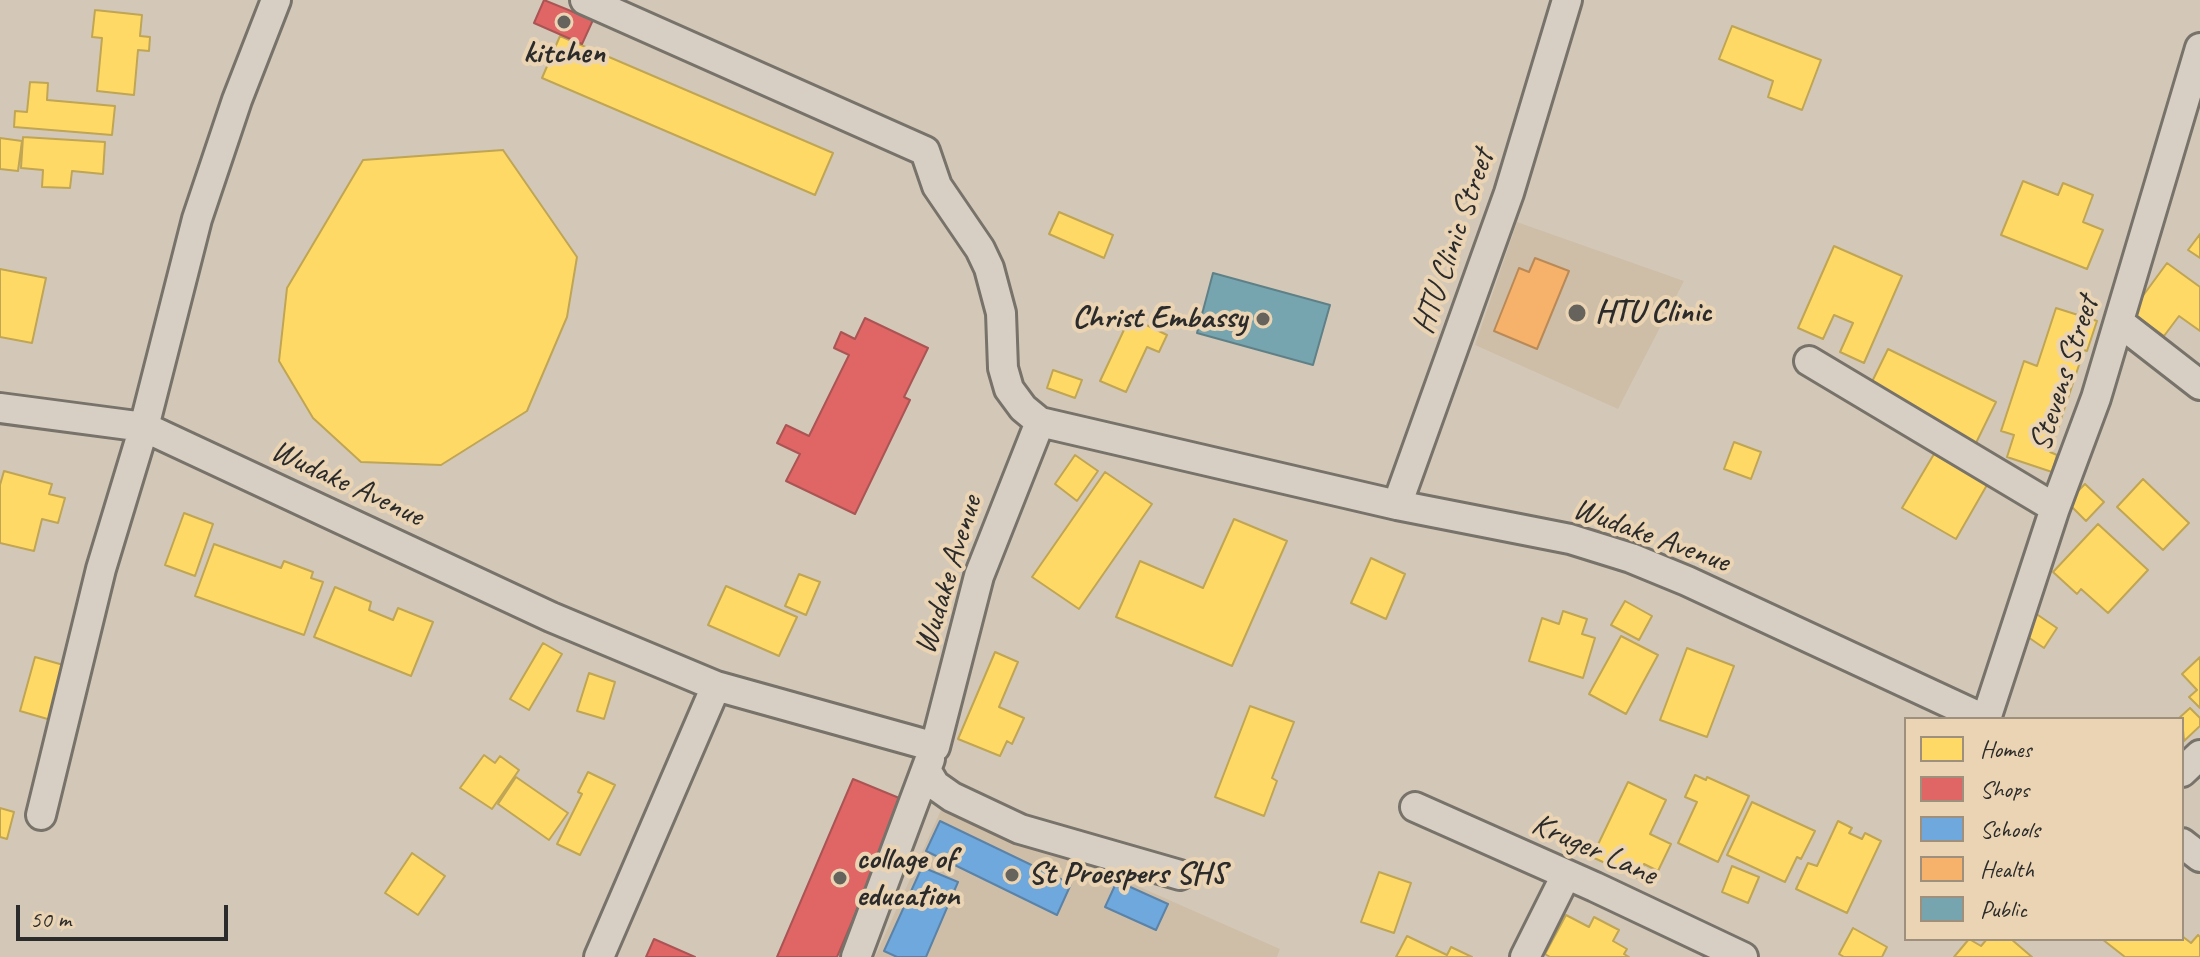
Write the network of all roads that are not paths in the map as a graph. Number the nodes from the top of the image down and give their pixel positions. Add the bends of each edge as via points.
1 (276, 0) edge
2 (585, 0) edge
3 (1567, 0) edge
4 (2200, 48) edge
5 (2119, 322) junction
6 (1809, 361) dead end
7 (2200, 385) edge
8 (0, 408) edge
9 (1040, 422) junction
10 (144, 427) junction
11 (1397, 505) junction
12 (2055, 508) junction
13 (716, 686) junction
14 (1981, 717) edge
15 (1986, 717) edge
16 (2200, 755) edge
17 (930, 758) junction
18 (2184, 770) edge
19 (1415, 807) dead end
20 (41, 815) dead end
21 (2184, 845) edge
22 (2200, 857) edge
23 (1180, 875) dead end
24 (1566, 875) junction
25 (599, 957) edge
26 (856, 957) edge
27 (1525, 957) edge
28 (1743, 957) edge

1 - 10 street via 197,219
2 - 9 street via 925,151 937,186 989,268 1001,313 1009,389
3 - 11 street, HTU Clinic Street via 1509,193
4 - 5 street, Stevens Street
5 - 7 street
5 - 12 street, Stevens Street
6 - 12 street
8 - 10 street, Wudake Avenue
9 - 11 street, Wudake Avenue
9 - 17 street, Wudake Avenue via 979,576
10 - 13 street, Wudake Avenue via 551,617
10 - 20 street via 101,569
11 - 14 street, Wudake Avenue via 1570,539 1631,558
12 - 15 street, Stevens Street
13 - 17 street, Wudake Avenue
13 - 25 street
16 - 18 street
17 - 23 street via 935,785 1020,829
17 - 26 street
19 - 24 street, Kruger Lane
21 - 22 street
24 - 27 street
24 - 28 street, Kruger Lane

